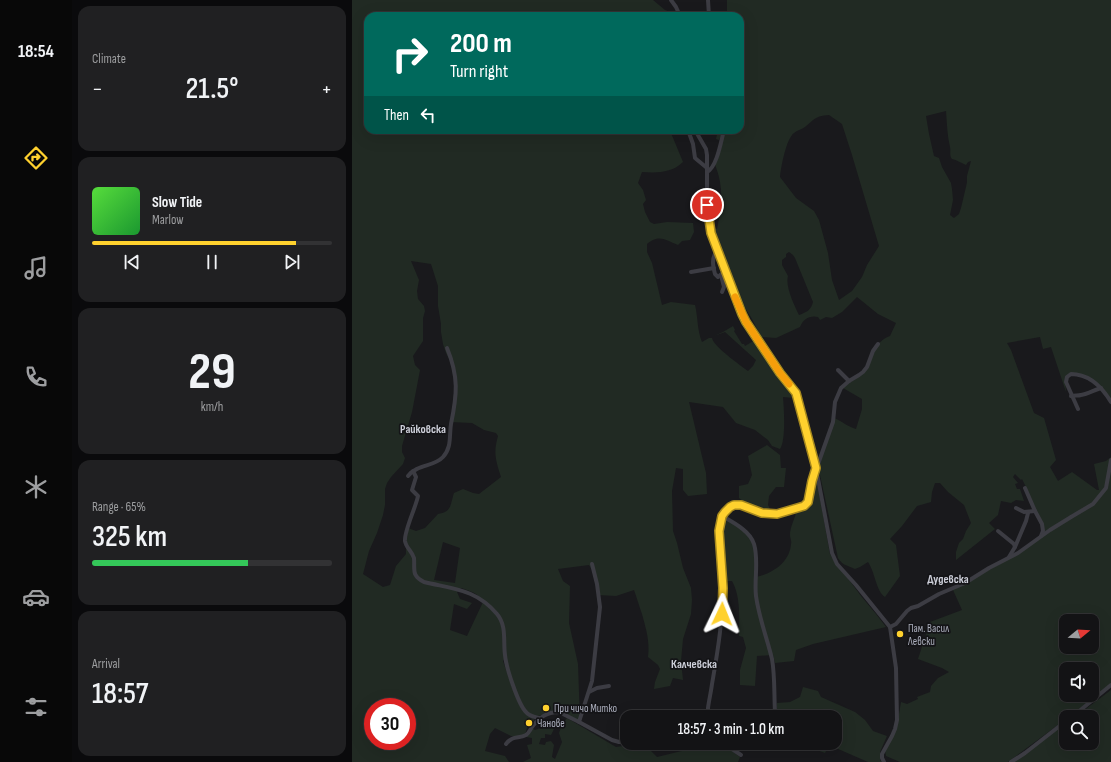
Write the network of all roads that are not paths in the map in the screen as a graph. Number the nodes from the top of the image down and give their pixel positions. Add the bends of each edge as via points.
1 (671, 0) edge
2 (708, 0) edge
3 (678, 12) edge
4 (709, 12) edge
5 (689, 134) edge
6 (697, 134) edge
7 (723, 134) edge
8 (707, 170) junction
9 (718, 251) junction
10 (714, 268) junction
11 (725, 271) junction
12 (691, 272) dead end
13 (721, 275) junction
14 (722, 292) dead end
15 (878, 344) dead end
16 (447, 348) dead end
17 (838, 370) dead end
18 (849, 381) junction
19 (1101, 388) junction
20 (1071, 396) junction
21 (1111, 402) edge
22 (1078, 409) dead end
23 (1111, 460) edge
24 (816, 468) junction
25 (413, 471) junction
26 (408, 476) dead end
27 (1025, 488) dead end
28 (1016, 508) dead end
29 (1035, 511) junction
30 (1028, 513) junction
31 (722, 516) junction
32 (998, 531) dead end
33 (1041, 536) junction
34 (1015, 547) junction
35 (1009, 558) junction
36 (592, 564) dead end
37 (890, 627) junction
38 (1111, 685) edge
39 (609, 686) dead end
40 (589, 693) junction
41 (708, 710) edge
42 (774, 710) edge
43 (1081, 710) edge
44 (540, 718) junction
45 (579, 722) junction
46 (1059, 726) edge
47 (620, 742) edge
48 (506, 744) dead end
49 (734, 750) edge
50 (741, 755) dead end
51 (884, 762) edge
52 (1011, 762) edge

1 - 3 street
2 - 4 street
5 - 8 street via 696,158
6 - 8 street via 706,149
7 - 8 street via 712,168
8 - 9 street via 709,220
9 - 10 street via 714,254
9 - 11 street
10 - 12 street
10 - 13 street via 716,276
11 - 13 street
11 - 24 street via 746,322 796,393
13 - 14 street via 724,287
15 - 18 street via 867,367
16 - 25 street via 456,386 450,445 439,461
17 - 18 street
18 - 24 street via 838,394 833,422
19 - 20 street
19 - 20 street via 1086,376 1071,374 1066,382
19 - 21 street
20 - 22 street
23 - 33 street via 1106,488 1093,504
24 - 31 street via 808,502 804,506 772,514 734,505
24 - 37 street via 832,553 837,564
25 - 26 street
25 - 44 street via 416,477 412,490 418,498 405,540 413,555 415,575 424,582 462,590 490,606 502,624 506,663 516,694 526,712
27 - 29 street
28 - 30 street
29 - 30 street
29 - 33 street via 1042,524
30 - 34 street
31 - 41 street via 719,531 722,614
31 - 42 street via 742,529 754,544 756,596 772,659
32 - 34 street
33 - 35 street
34 - 35 street
35 - 37 street via 965,583 911,608
36 - 40 street via 600,607
37 - 51 street via 896,668 896,720 895,729 882,754
38 - 43 street
39 - 40 street via 597,688
40 - 45 street
44 - 45 street via 559,712
44 - 48 street via 529,734 510,740
45 - 47 street
46 - 52 street
49 - 50 street

